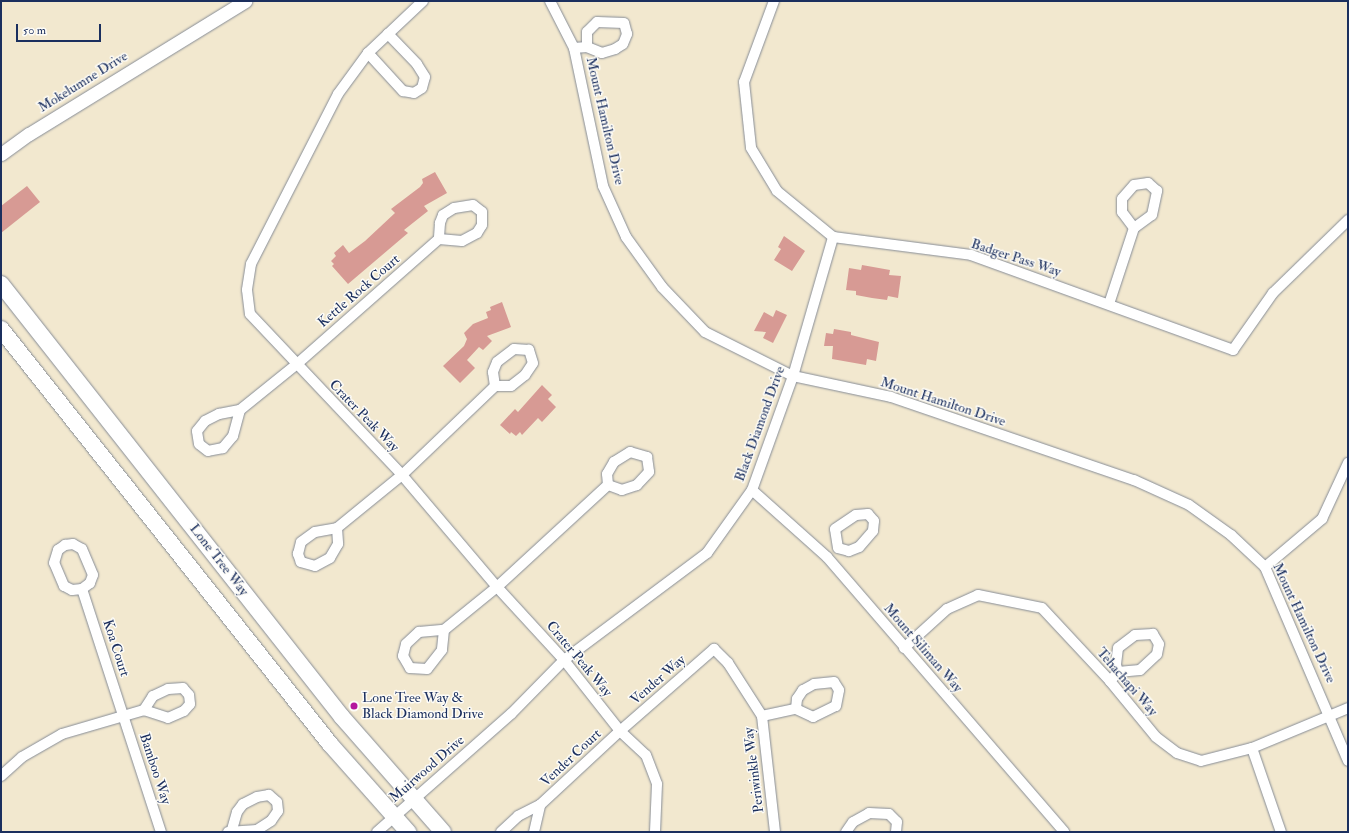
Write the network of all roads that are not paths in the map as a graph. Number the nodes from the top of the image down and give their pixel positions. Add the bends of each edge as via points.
1 (245, 1) edge
2 (423, 1) edge
3 (550, 1) edge
4 (774, 1) edge
5 (388, 34) junction
6 (587, 47) dead end
7 (574, 48) junction
8 (368, 53) junction
9 (1, 154) edge
10 (1348, 220) edge
11 (1134, 228) junction
12 (833, 237) junction
13 (439, 239) junction
14 (1, 284) edge
15 (1108, 304) junction
16 (1, 329) edge
17 (297, 364) junction
18 (793, 376) junction
19 (495, 386) dead end
20 (240, 410) junction
21 (1348, 463) edge
22 (402, 475) junction
23 (608, 485) dead end
24 (752, 490) junction
25 (337, 528) dead end
26 (838, 548) dead end
27 (827, 557) junction
28 (1265, 567) junction
29 (497, 587) junction
30 (82, 589) junction
31 (444, 630) junction
32 (904, 648) junction
33 (714, 650) joint
34 (564, 660) junction
35 (1118, 672) junction
36 (1110, 681) junction
37 (1348, 708) edge
38 (796, 709) dead end
39 (144, 710) dead end
40 (1330, 715) junction
41 (123, 716) junction
42 (762, 716) junction
43 (620, 731) junction
44 (1252, 748) junction
45 (1348, 760) edge
46 (1, 776) edge
47 (415, 799) junction
48 (540, 805) junction
49 (394, 816) junction
50 (230, 831) edge
51 (161, 832) edge
52 (377, 832) edge
53 (408, 832) edge
54 (443, 832) edge
55 (501, 832) edge
56 (534, 832) edge
57 (655, 832) edge
58 (776, 832) edge
59 (846, 832) edge
60 (896, 832) edge
61 (1064, 832) edge
62 (1281, 832) edge

1 - 9 street, Mokelumne Drive via 29,134
2 - 5 street, Crater Peak Way
3 - 7 street, Mount Hamilton Drive
4 - 12 street via 744,82 751,148 777,191
5 - 8 street, Crater Peak Way
5 - 8 street via 417,64 425,77 422,88 414,93 403,91
6 - 7 street
7 - 18 street, Mount Hamilton Drive via 604,186 626,237 662,287 705,332
8 - 17 street, Crater Peak Way via 338,94 251,264 247,290 250,314
10 - 15 street, Badger Pass Way via 1273,293 1233,350
11 - 11 street via 1152,215 1157,191 1148,183 1134,185 1122,199 1122,212
11 - 15 street
12 - 15 street, Badger Pass Way via 971,255
12 - 18 street, Black Diamond Drive
13 - 13 street via 462,240 477,233 482,225 482,212 473,205 454,208 443,215
13 - 17 street, Kettle Rock Court
14 - 47 main road, Lone Tree Way via 342,717
16 - 49 main road, Lone Tree Way via 330,744
17 - 20 street, Kettle Rock Court
17 - 22 street, Crater Peak Way
18 - 24 street, Black Diamond Drive
18 - 28 street, Mount Hamilton Drive via 892,397 1134,480 1189,505 1231,535
19 - 22 street
20 - 20 street via 219,414 205,421 197,432 199,444 208,451 223,448 234,436
21 - 28 street via 1322,519
22 - 25 street
22 - 29 street, Crater Peak Way
23 - 29 street
24 - 27 street, Mount Siliman Way
24 - 34 street, Black Diamond Drive via 707,553
26 - 27 street
27 - 32 street, Mount Siliman Way
28 - 40 street, Mount Hamilton Drive
29 - 31 street
29 - 34 street, Crater Peak Way
30 - 30 street via 90,584 93,575 82,549 73,544 65,545 58,550 54,563 64,586 72,590
30 - 41 street, Koa Court
31 - 31 street via 419,632 406,644 403,656 410,668 427,669 442,650
32 - 36 street, Tehachapi Way via 947,608 978,595 1042,608
32 - 61 street, Mount Siliman Way
33 - 42 street, Periwinkle Way via 728,663
33 - 43 street, Vender Way
34 - 43 street, Crater Peak Way
34 - 47 street, Muirwood Drive via 511,714
35 - 35 street via 1140,670 1157,654 1159,644 1153,634 1135,635 1118,648
35 - 36 street
36 - 44 street, Tehachapi Way via 1156,737 1177,753 1201,761
37 - 40 street, Tehachapi Way
38 - 42 street
39 - 41 street
40 - 44 street, Tehachapi Way
40 - 45 street, Mount Hamilton Drive
41 - 46 street via 62,734 22,757
41 - 51 street, Bamboo Way
42 - 58 street, Periwinkle Way
43 - 48 street, Vender Court
43 - 57 street, Crater Peak Way via 646,755 657,784
44 - 62 street
47 - 49 street, Muirwood Drive
47 - 54 main road, Lone Tree Way
48 - 55 street, Vender Court via 518,816
48 - 56 street, Vender Court
49 - 52 street, Muirwood Drive
49 - 53 main road, Lone Tree Way
50 - 50 street via 257,830 271,821 278,812 277,802 269,795 257,797 244,804 237,812
59 - 60 street via 853,822 869,812 889,814 897,822

